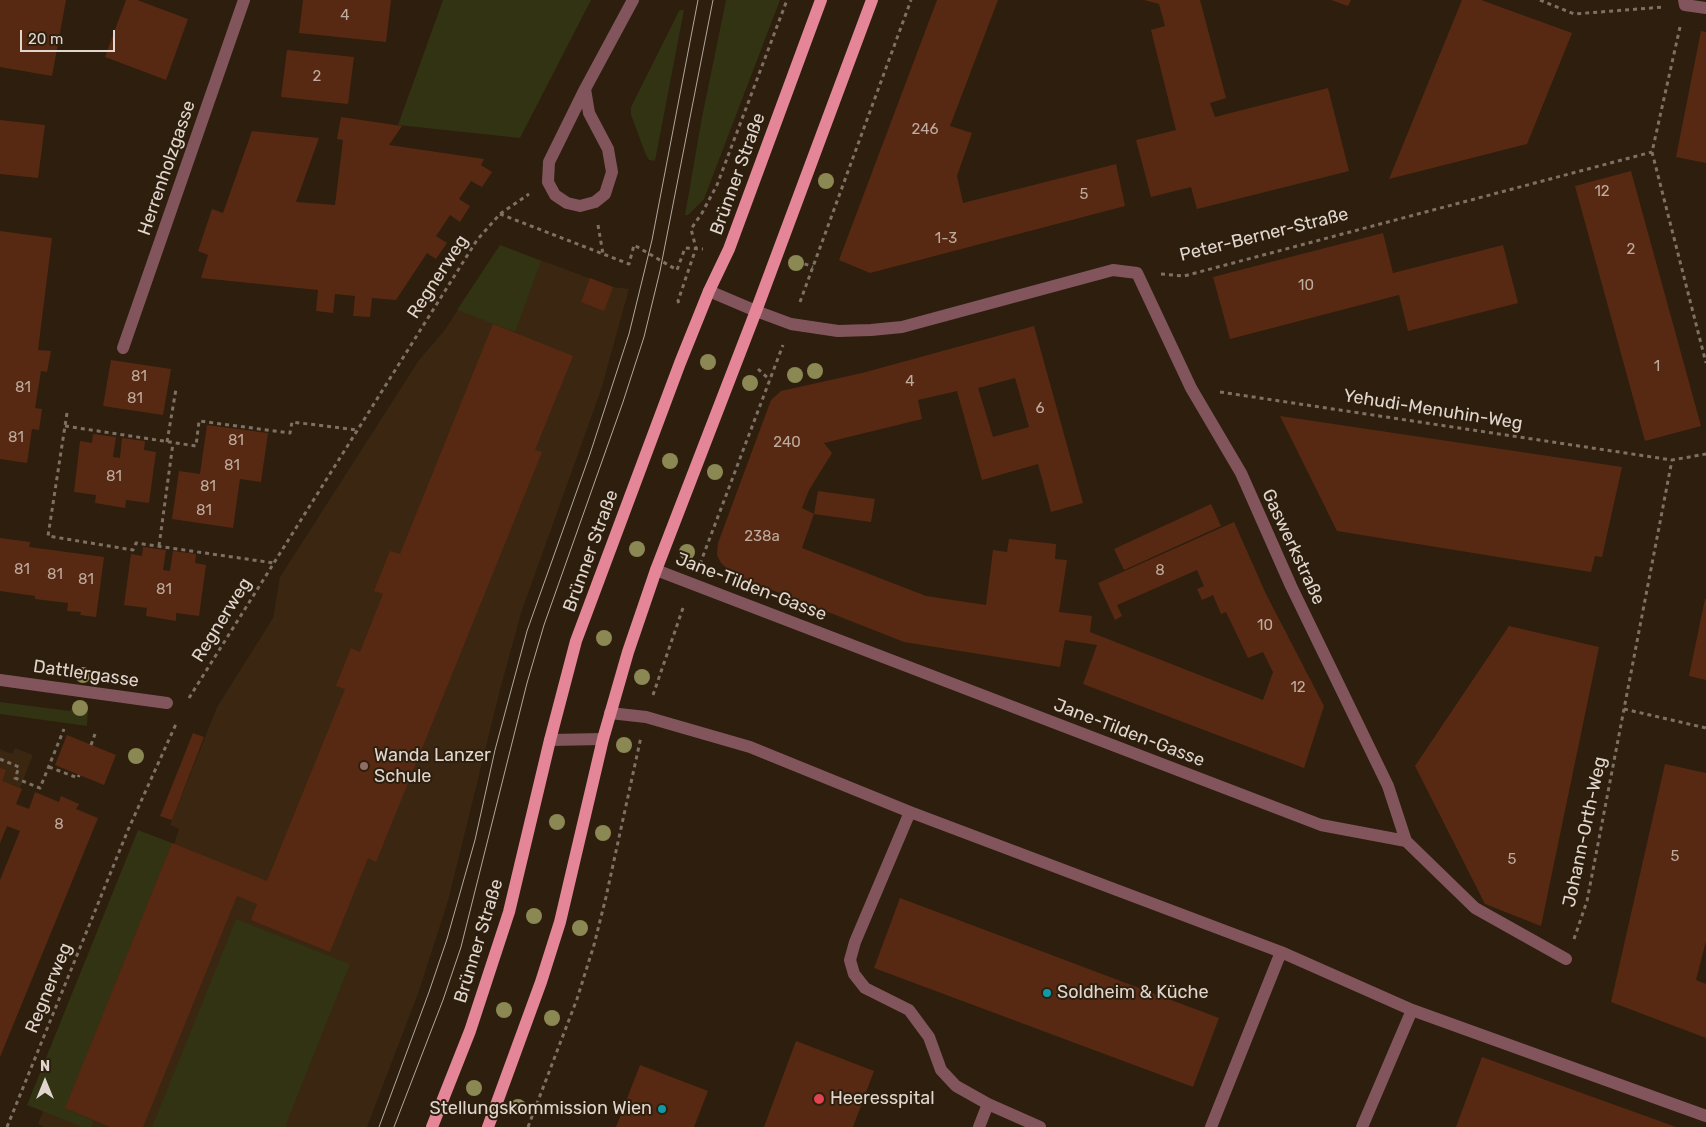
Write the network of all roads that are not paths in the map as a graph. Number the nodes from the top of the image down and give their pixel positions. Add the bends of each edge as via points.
1 (244, 0) edge
2 (632, 0) edge
3 (820, 0) edge
4 (872, 0) edge
5 (1685, 2) edge
6 (1706, 8) edge
7 (585, 89) junction
8 (709, 291) junction
9 (756, 311) junction
10 (123, 348) dead end
11 (656, 570) junction
12 (0, 680) edge
13 (167, 703) dead end
14 (610, 713) junction
15 (603, 739) junction
16 (550, 740) junction
17 (910, 812) junction
18 (1406, 841) junction
19 (1280, 952) junction
20 (1566, 959) road end
21 (1412, 1010) junction
22 (988, 1104) junction
23 (1706, 1116) edge
24 (432, 1127) edge
25 (488, 1127) edge
26 (979, 1127) edge
27 (1040, 1127) edge
28 (1211, 1127) edge
29 (1362, 1127) edge

1 - 10 street, Herrenholzgasse
2 - 7 street
3 - 8 main road, Brünner Straße via 729,249
4 - 9 main road
5 - 6 street
7 - 7 street via 589,113 608,149 612,172 605,194 595,202 580,206 555,195 548,182 549,162
8 - 9 street
8 - 16 main road, Brünner Straße via 576,640
9 - 11 main road
9 - 18 street, Gaswerkstraße via 792,324 838,331 902,327 1113,270 1137,273 1191,388 1240,473 1388,786
11 - 14 main road
11 - 18 street, Jane-Tilden-Gasse via 1320,825
12 - 13 street, Dattlergasse
14 - 15 main road
14 - 17 street via 646,717 750,747
15 - 16 street
15 - 25 main road via 560,922
16 - 24 main road, Brünner Straße via 509,912 470,1031
17 - 19 street
17 - 22 street via 850,960 854,974 865,988 909,1010 929,1037 941,1070 956,1086
18 - 20 street via 1475,908
19 - 21 street
19 - 28 street
21 - 23 street
21 - 29 street
22 - 26 street
22 - 27 street

